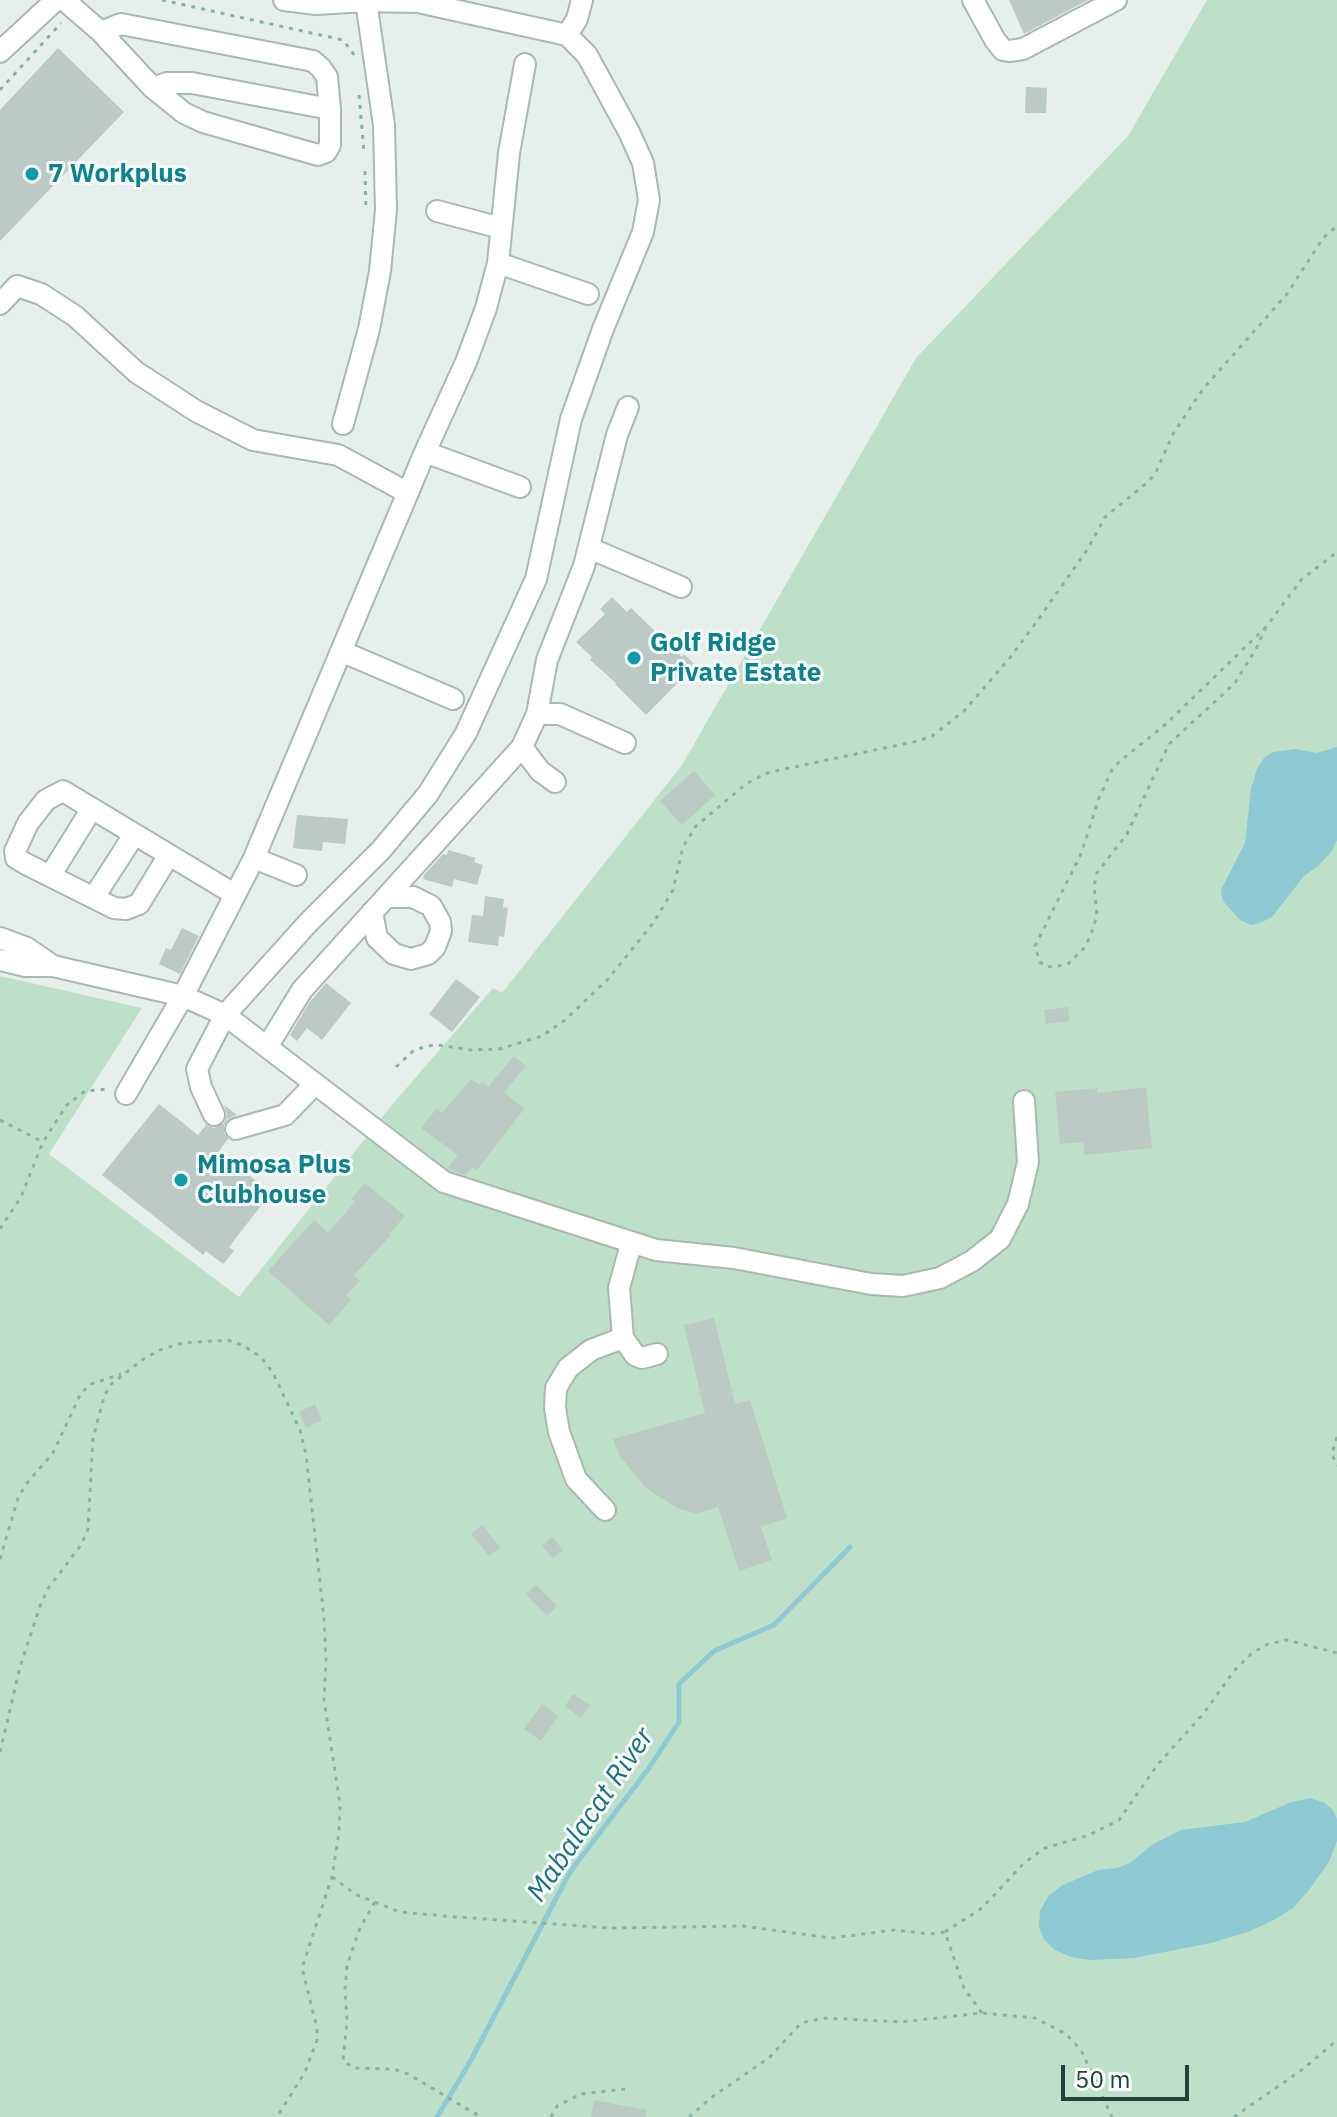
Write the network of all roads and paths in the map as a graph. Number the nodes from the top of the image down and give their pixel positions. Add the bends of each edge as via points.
1 (284, 0) edge
2 (582, 0) edge
3 (973, 0) edge
4 (1116, 0) edge
5 (366, 1) edge
6 (65, 3) edge
7 (101, 32) junction
8 (567, 35) junction
9 (0, 52) edge
10 (525, 64) dead end
11 (153, 88) junction
12 (0, 90) edge
13 (330, 109) junction
14 (437, 211) dead end
15 (1337, 226) edge
16 (501, 228) junction
17 (498, 263) junction
18 (588, 294) dead end
19 (0, 304) edge
20 (628, 407) dead end
21 (343, 424) dead end
22 (425, 452) junction
23 (520, 487) dead end
24 (408, 493) junction
25 (589, 548) junction
26 (1337, 552) edge
27 (681, 587) dead end
28 (1266, 627) junction
29 (343, 652) junction
30 (453, 699) dead end
31 (537, 714) junction
32 (625, 743) dead end
33 (522, 747) junction
34 (555, 782) dead end
35 (91, 810) junction
36 (134, 835) junction
37 (169, 855) junction
38 (254, 858) junction
39 (296, 875) dead end
40 (50, 876) junction
41 (234, 894) junction
42 (94, 897) junction
43 (386, 897) junction
44 (372, 912) junction
45 (0, 938) edge
46 (0, 960) edge
47 (53, 966) junction
48 (183, 996) junction
49 (225, 1015) junction
50 (267, 1047) junction
51 (396, 1067) dead end
52 (315, 1084) junction
53 (126, 1094) joint
54 (1024, 1101) dead end
55 (214, 1115) dead end
56 (0, 1120) edge
57 (236, 1129) dead end
58 (43, 1142) junction
59 (0, 1229) edge
60 (631, 1244) junction
61 (623, 1338) junction
62 (657, 1354) dead end
63 (124, 1373) junction
64 (1337, 1437) edge
65 (1337, 1466) edge
66 (605, 1510) dead end
67 (0, 1559) edge
68 (1337, 1653) edge
69 (0, 1752) edge
70 (332, 1877) junction
71 (375, 1902) junction
72 (945, 1932) junction
73 (982, 2013) junction
74 (1337, 2040) edge
75 (625, 2089) dead end
76 (277, 2117) edge
77 (481, 2117) edge
78 (551, 2117) edge
79 (689, 2117) edge
80 (1112, 2117) edge
81 (1234, 2117) edge

1 - 5 street
2 - 8 street
3 - 4 street via 995,40 1009,51 1023,49
5 - 8 street via 418,2
5 - 21 street via 384,125 386,210 369,329
6 - 7 street
6 - 9 street
6 - 12 path
7 - 11 street
7 - 13 street via 121,24 313,61 327,77
8 - 49 street via 587,55 629,132 643,163 649,200 643,232 571,419 536,579 466,733 428,794
10 - 16 street
11 - 13 street via 192,83
11 - 13 street via 203,122 318,155 330,145
14 - 16 street
15 - 51 path via 1323,238 1287,294 1203,389 1148,482 1105,517 1009,659 964,711 918,741 767,773 746,784 696,826 683,847 673,890 654,922 608,979 565,1020 542,1036 500,1049 427,1046
16 - 17 street
17 - 18 street
17 - 22 street via 466,362
19 - 24 street via 17,286 41,294 75,316 136,372 196,411 253,440 338,455
20 - 25 street
22 - 23 street
22 - 24 street
24 - 29 street
25 - 27 street
25 - 31 street via 547,660
26 - 28 path via 1301,580
28 - 28 path via 1112,770 1081,854 1035,946 1046,967 1067,965 1084,948 1097,915 1095,879 1127,834 1169,744 1235,683
29 - 30 street
29 - 38 street
31 - 32 street via 560,714
31 - 33 street
33 - 34 street
33 - 43 street
35 - 36 street
35 - 40 street
35 - 40 street via 63,791 46,800 28,823 16,858
36 - 37 street
36 - 42 street
37 - 41 street
37 - 42 street via 139,904 114,908
38 - 39 street
38 - 41 street
40 - 42 street
41 - 48 street
43 - 44 street
43 - 44 street via 413,897 431,906 441,931 435,947 420,958 394,954 377,938
44 - 50 street via 302,990
45 - 47 street
46 - 47 street
47 - 48 street
48 - 49 street
48 - 53 street
49 - 50 street
49 - 55 street via 197,1069
50 - 52 street
52 - 57 street via 285,1115
52 - 60 street via 444,1182
53 - 58 path via 99,1089 76,1096
54 - 60 street via 1028,1162 1018,1204 1000,1239 940,1278 903,1286 871,1284
56 - 58 path
58 - 59 path via 21,1197
60 - 61 street via 619,1288
61 - 62 street via 635,1355
61 - 66 street via 591,1350 568,1368 556,1388 559,1432 576,1479
63 - 67 path via 81,1393 53,1453 18,1498
63 - 69 path via 110,1385 96,1428 88,1529 43,1598
63 - 70 path via 160,1350 228,1340 261,1357 300,1430 324,1618 324,1700 340,1804
64 - 65 path via 1332,1454
68 - 72 path via 1287,1640 1252,1653 1158,1764 1119,1820 1033,1856 982,1908
70 - 71 path
70 - 76 path via 302,1968 317,2040 305,2072
71 - 72 path via 400,1912 610,1928 743,1926 831,1938 894,1930
71 - 77 path via 347,1966 342,2057 349,2067 393,2069
72 - 73 path via 964,1988
73 - 79 path via 901,2022 825,2018 801,2023 770,2057
73 - 80 path via 1035,2018 1066,2034 1081,2050
74 - 81 path
75 - 78 path via 581,2094 557,2106

